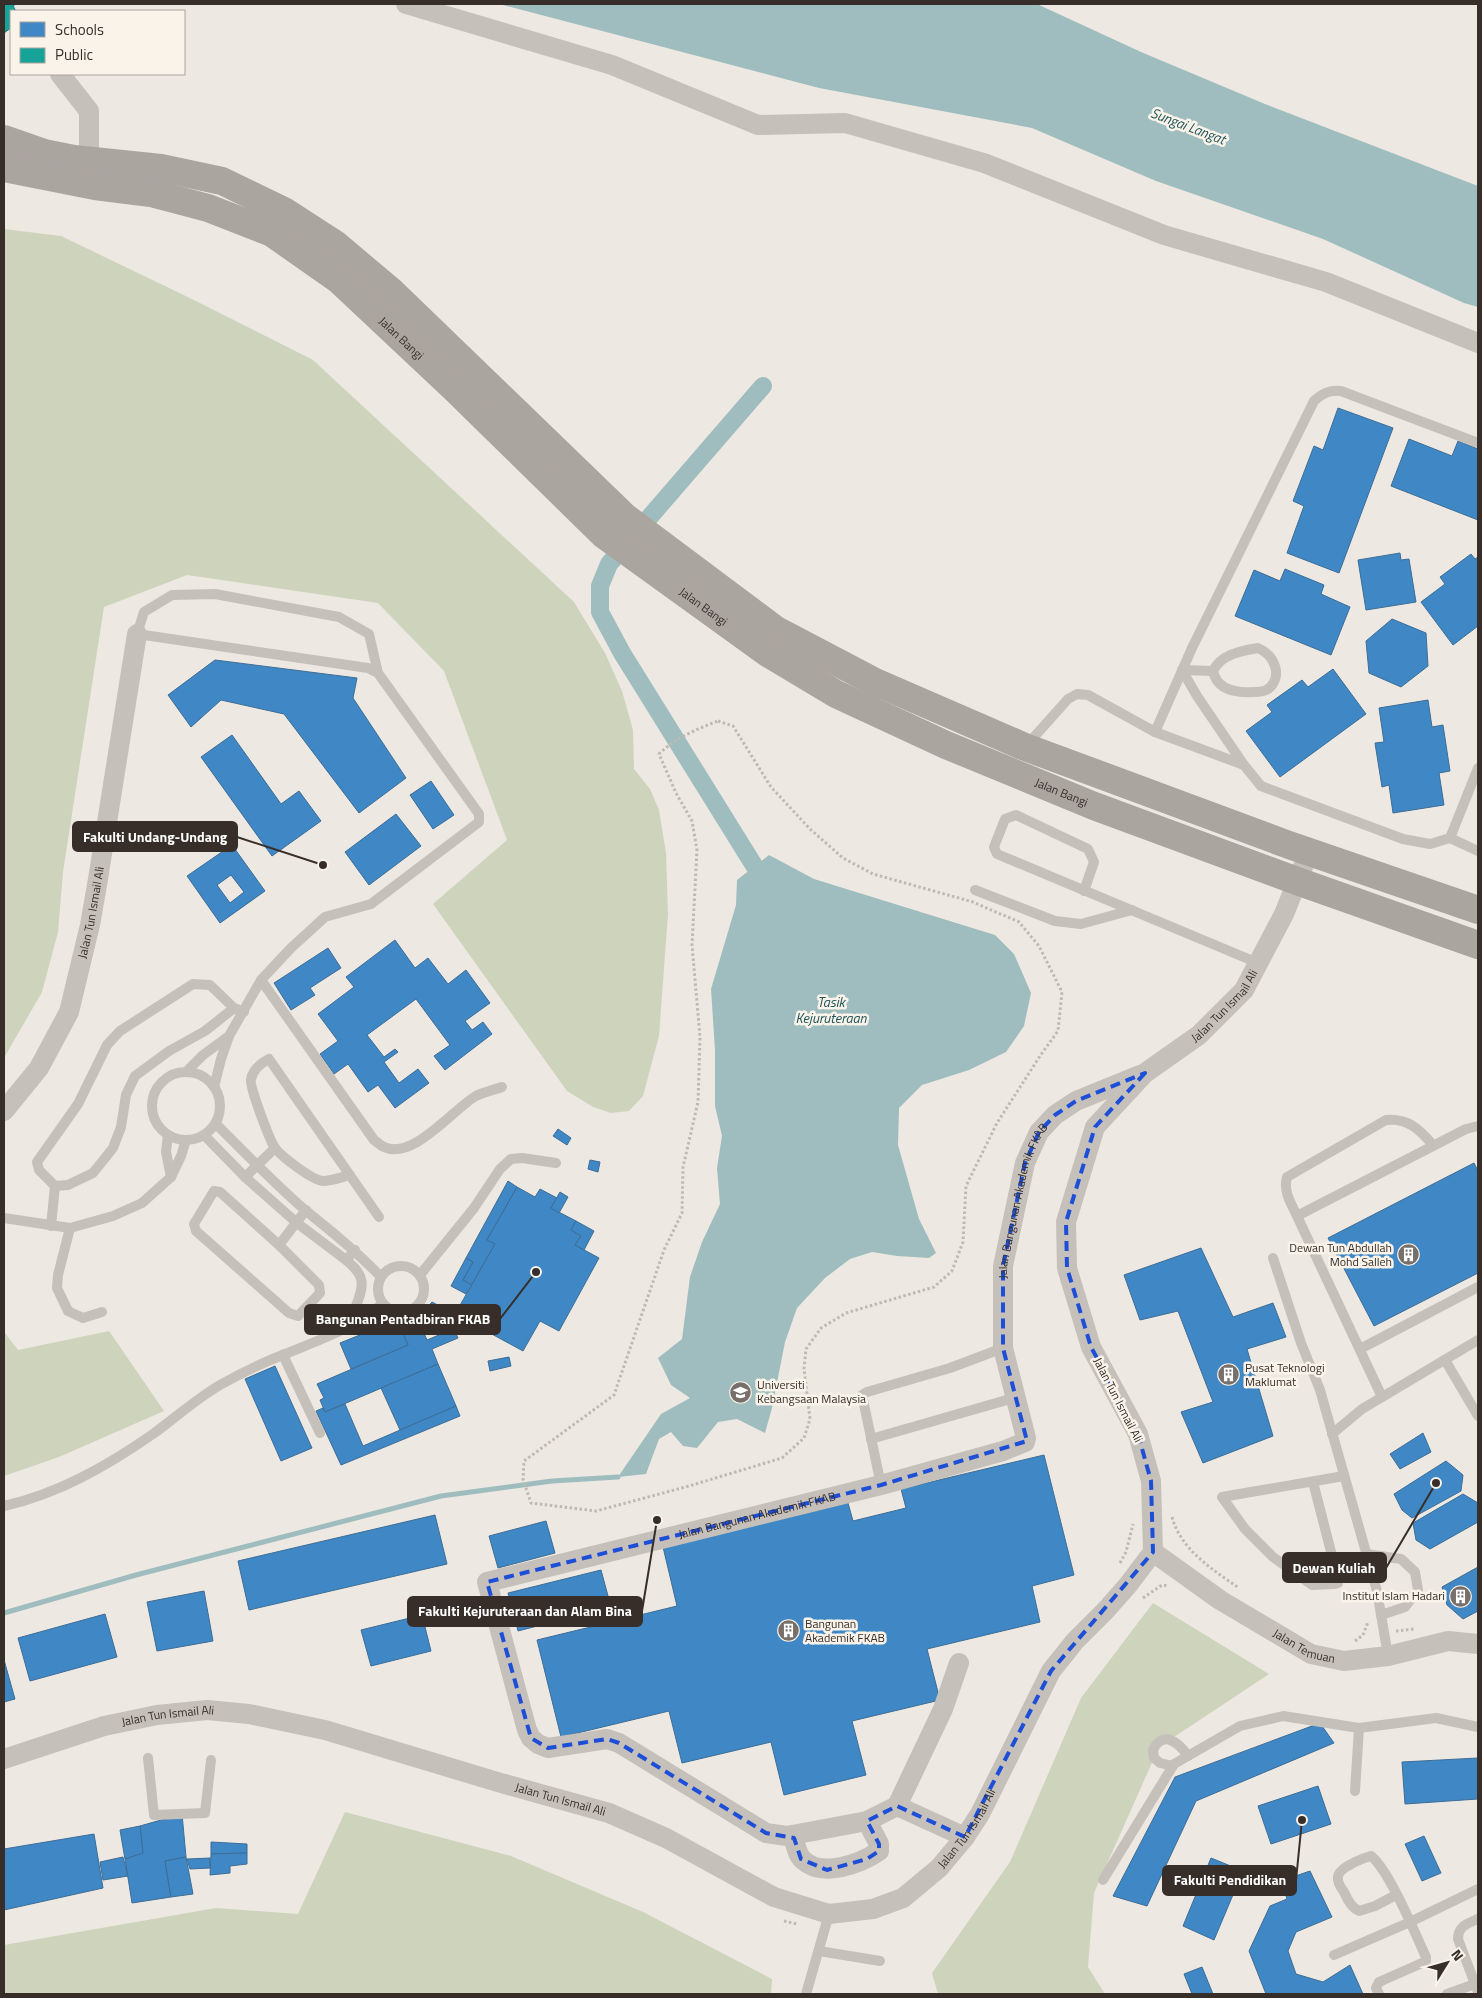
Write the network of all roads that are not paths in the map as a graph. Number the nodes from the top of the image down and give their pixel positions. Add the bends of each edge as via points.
1 (406, 4) edge
2 (61, 75) edge
3 (4, 139) edge
4 (89, 160) junction
5 (4, 168) edge
6 (1478, 344) edge
7 (1478, 443) edge
8 (137, 634) junction
9 (1182, 670) junction
10 (1213, 671) junction
11 (378, 673) junction
12 (1155, 732) junction
13 (1025, 747) junction
14 (1244, 765) junction
15 (1478, 768) edge
16 (1450, 838) junction
17 (1478, 851) edge
18 (1309, 852) junction
19 (1297, 882) junction
20 (975, 890) dead end
21 (1084, 891) junction
22 (1132, 910) junction
23 (1478, 910) edge
24 (1478, 945) edge
25 (1258, 963) junction
26 (261, 980) junction
27 (239, 1010) junction
28 (229, 1036) junction
29 (188, 1070) junction
30 (1144, 1073) junction
31 (214, 1087) junction
32 (502, 1087) dead end
33 (4, 1111) edge
34 (216, 1124) junction
35 (1478, 1126) edge
36 (168, 1135) junction
37 (204, 1135) junction
38 (186, 1140) junction
39 (1433, 1145) junction
40 (275, 1148) junction
41 (556, 1163) dead end
42 (257, 1164) junction
43 (350, 1175) junction
44 (171, 1177) junction
45 (245, 1177) junction
46 (55, 1186) junction
47 (306, 1210) junction
48 (1297, 1216) junction
49 (379, 1217) dead end
50 (4, 1218) edge
51 (297, 1223) junction
52 (51, 1226) junction
53 (70, 1228) junction
54 (279, 1245) junction
55 (355, 1250) junction
56 (1272, 1258) dead end
57 (346, 1260) junction
58 (420, 1275) junction
59 (380, 1276) junction
60 (1478, 1290) edge
61 (382, 1304) junction
62 (102, 1312) dead end
63 (346, 1329) junction
64 (1478, 1340) edge
65 (1003, 1348) junction
66 (1360, 1349) junction
67 (283, 1355) junction
68 (1445, 1360) junction
69 (1016, 1397) junction
70 (1382, 1397) junction
71 (1478, 1416) edge
72 (320, 1434) dead end
73 (1332, 1434) junction
74 (871, 1439) junction
75 (1344, 1476) junction
76 (1313, 1482) junction
77 (881, 1485) junction
78 (4, 1506) edge
79 (1153, 1552) junction
80 (1366, 1554) junction
81 (1381, 1615) junction
82 (1478, 1644) edge
83 (1388, 1656) junction
84 (958, 1663) dead end
85 (1478, 1727) edge
86 (1359, 1728) junction
87 (1188, 1756) junction
88 (148, 1758) dead end
89 (4, 1759) edge
90 (211, 1760) dead end
91 (1173, 1766) junction
92 (1355, 1791) dead end
93 (897, 1806) junction
94 (867, 1821) junction
95 (793, 1835) junction
96 (965, 1837) junction
97 (1103, 1880) dead end
98 (1478, 1889) edge
99 (1396, 1895) junction
100 (1478, 1919) edge
101 (827, 1920) junction
102 (1410, 1922) junction
103 (819, 1951) junction
104 (1334, 1955) dead end
105 (880, 1961) dead end
106 (1477, 1986) edge
107 (806, 1994) edge
108 (1379, 1994) edge
109 (1447, 1994) edge

1 - 6 street via 612,65 758,125 844,123 984,163 1164,235 1326,282
2 - 4 street via 89,111
3 - 4 main road, Jalan Bangi via 44,153
4 - 13 main road, Jalan Bangi via 161,168 222,181 284,211 335,244 392,292 625,517 776,630 873,681
5 - 19 main road, Jalan Bangi via 151,193 208,208 272,233 339,280 604,535 766,652 836,694 946,745 1094,806
7 - 9 lane via 1341,391 1325,392 1314,401
8 - 11 lane via 368,668
8 - 11 lane via 144,612 172,595 215,594 340,617 369,634
8 - 33 street, Jalan Tun Ismail Ali via 95,897 69,1012 39,1068
9 - 10 lane
9 - 12 lane
9 - 14 lane
10 - 10 lane via 1226,657 1258,648 1271,657 1276,670 1272,684 1260,692 1225,688 1214,677
11 - 26 lane via 479,814 479,822 370,904 325,917
12 - 13 lane via 1088,695 1077,694 1068,699
12 - 14 lane
13 - 18 main road, Jalan Bangi
14 - 16 lane via 1261,786 1403,839 1430,844
15 - 16 lane
16 - 17 lane
18 - 19 street, Jalan Tun Ismail Ali
18 - 23 main road, Jalan Bangi
19 - 24 main road, Jalan Bangi
19 - 25 street, Jalan Tun Ismail Ali
20 - 22 lane via 1055,921 1081,924
21 - 21 lane via 996,854 996,838 1004,819 1016,815 1088,849 1094,862
21 - 22 lane
22 - 25 lane
25 - 30 street, Jalan Tun Ismail Ali via 1244,990 1199,1035
26 - 27 lane
26 - 32 lane via 374,1140 385,1147 409,1147 476,1096
27 - 28 lane
27 - 46 lane via 169,1051 135,1076 126,1095 113,1148 93,1173 68,1185
27 - 46 lane via 210,985 193,984 120,1031 107,1045 78,1104 37,1162 39,1170
28 - 29 lane
28 - 31 lane
29 - 31 lane via 204,1077
29 - 36 lane via 162,1081 153,1094 152,1110 157,1124
30 - 65 street, Jalan Bangunan Akademik FKAB via 1076,1101 1054,1115 1039,1132 1025,1163 1003,1266
30 - 79 street, Jalan Tun Ismail Ali via 1095,1127 1066,1222 1067,1268 1091,1347 1138,1434 1151,1482
31 - 34 lane via 220,1106
34 - 37 lane
34 - 42 lane
35 - 39 lane
36 - 38 lane
36 - 44 lane via 166,1152
37 - 38 lane
37 - 45 lane
38 - 44 lane
39 - 48 lane
39 - 48 lane via 1408,1122 1386,1120 1288,1178 1286,1193
40 - 42 lane
40 - 43 lane via 322,1181
40 - 43 lane via 250,1080 256,1069 269,1060
41 - 58 lane via 511,1159
42 - 45 lane
42 - 47 lane
43 - 49 lane
44 - 53 lane via 142,1203 113,1216
45 - 51 lane
46 - 52 lane
47 - 51 lane
47 - 55 lane
48 - 66 lane
50 - 52 lane
51 - 54 lane
51 - 57 lane
52 - 53 lane
53 - 62 lane via 57,1288 68,1311 84,1318
54 - 54 lane via 217,1191 194,1224 217,1250 289,1313 298,1316 320,1293 319,1285
55 - 57 lane
55 - 59 lane
56 - 73 lane via 1320,1390
57 - 63 lane via 362,1281 359,1298
58 - 59 lane via 400,1265 388,1268
58 - 61 lane via 424,1287 422,1299 415,1309 404,1313 392,1312
59 - 61 lane via 377,1291
60 - 66 lane
61 - 63 lane
63 - 67 lane
64 - 68 lane
65 - 69 street, Jalan Bangunan Akademik FKAB
65 - 74 lane via 862,1395
66 - 70 lane
67 - 72 lane
67 - 78 lane via 218,1386 151,1435 69,1485
68 - 70 lane
68 - 71 lane
69 - 74 lane
69 - 77 street, Jalan Bangunan Akademik FKAB via 1026,1438 1020,1445
70 - 73 lane
73 - 75 lane
74 - 77 lane
75 - 76 lane
75 - 80 lane
76 - 76 lane via 1222,1497 1245,1529 1273,1557 1312,1585 1335,1584 1338,1579
77 - 95 street, Jalan Bangunan Akademik FKAB via 487,1582 527,1730 538,1744 548,1748 607,1738 766,1833
79 - 83 street, Jalan Temuan via 1220,1600 1311,1654 1344,1661
79 - 96 street, Jalan Tun Ismail Ali via 1051,1671 980,1814
80 - 81 lane
80 - 81 lane via 1401,1559 1415,1572 1418,1590 1406,1607
81 - 83 lane
82 - 83 street, Jalan Temuan via 1448,1641
84 - 93 street via 943,1709
85 - 86 lane via 1436,1718
86 - 87 lane via 1283,1716 1240,1726
86 - 92 lane
87 - 91 lane
87 - 91 lane via 1169,1739 1158,1742 1153,1750 1154,1758
88 - 90 lane via 154,1815 206,1813
89 - 101 street, Jalan Tun Ismail Ali via 104,1726 157,1715 207,1710 249,1714 325,1730 609,1814 666,1838 774,1897
91 - 97 lane
93 - 94 street, Jalan Bangunan Akademik FKAB
93 - 96 street
94 - 95 street, Jalan Bangunan Akademik FKAB
94 - 95 street via 879,1844 879,1851 867,1859 827,1870 812,1867 801,1859
96 - 101 street, Jalan Tun Ismail Ali via 939,1868 902,1898
98 - 102 lane
99 - 99 lane via 1359,1911 1346,1897 1337,1875 1362,1858 1371,1856 1383,1870
99 - 102 lane
100 - 106 lane via 1458,1932
101 - 103 lane
102 - 104 lane
102 - 108 lane via 1426,1961 1379,1982 1376,1988
103 - 105 lane
103 - 107 lane
106 - 109 lane

